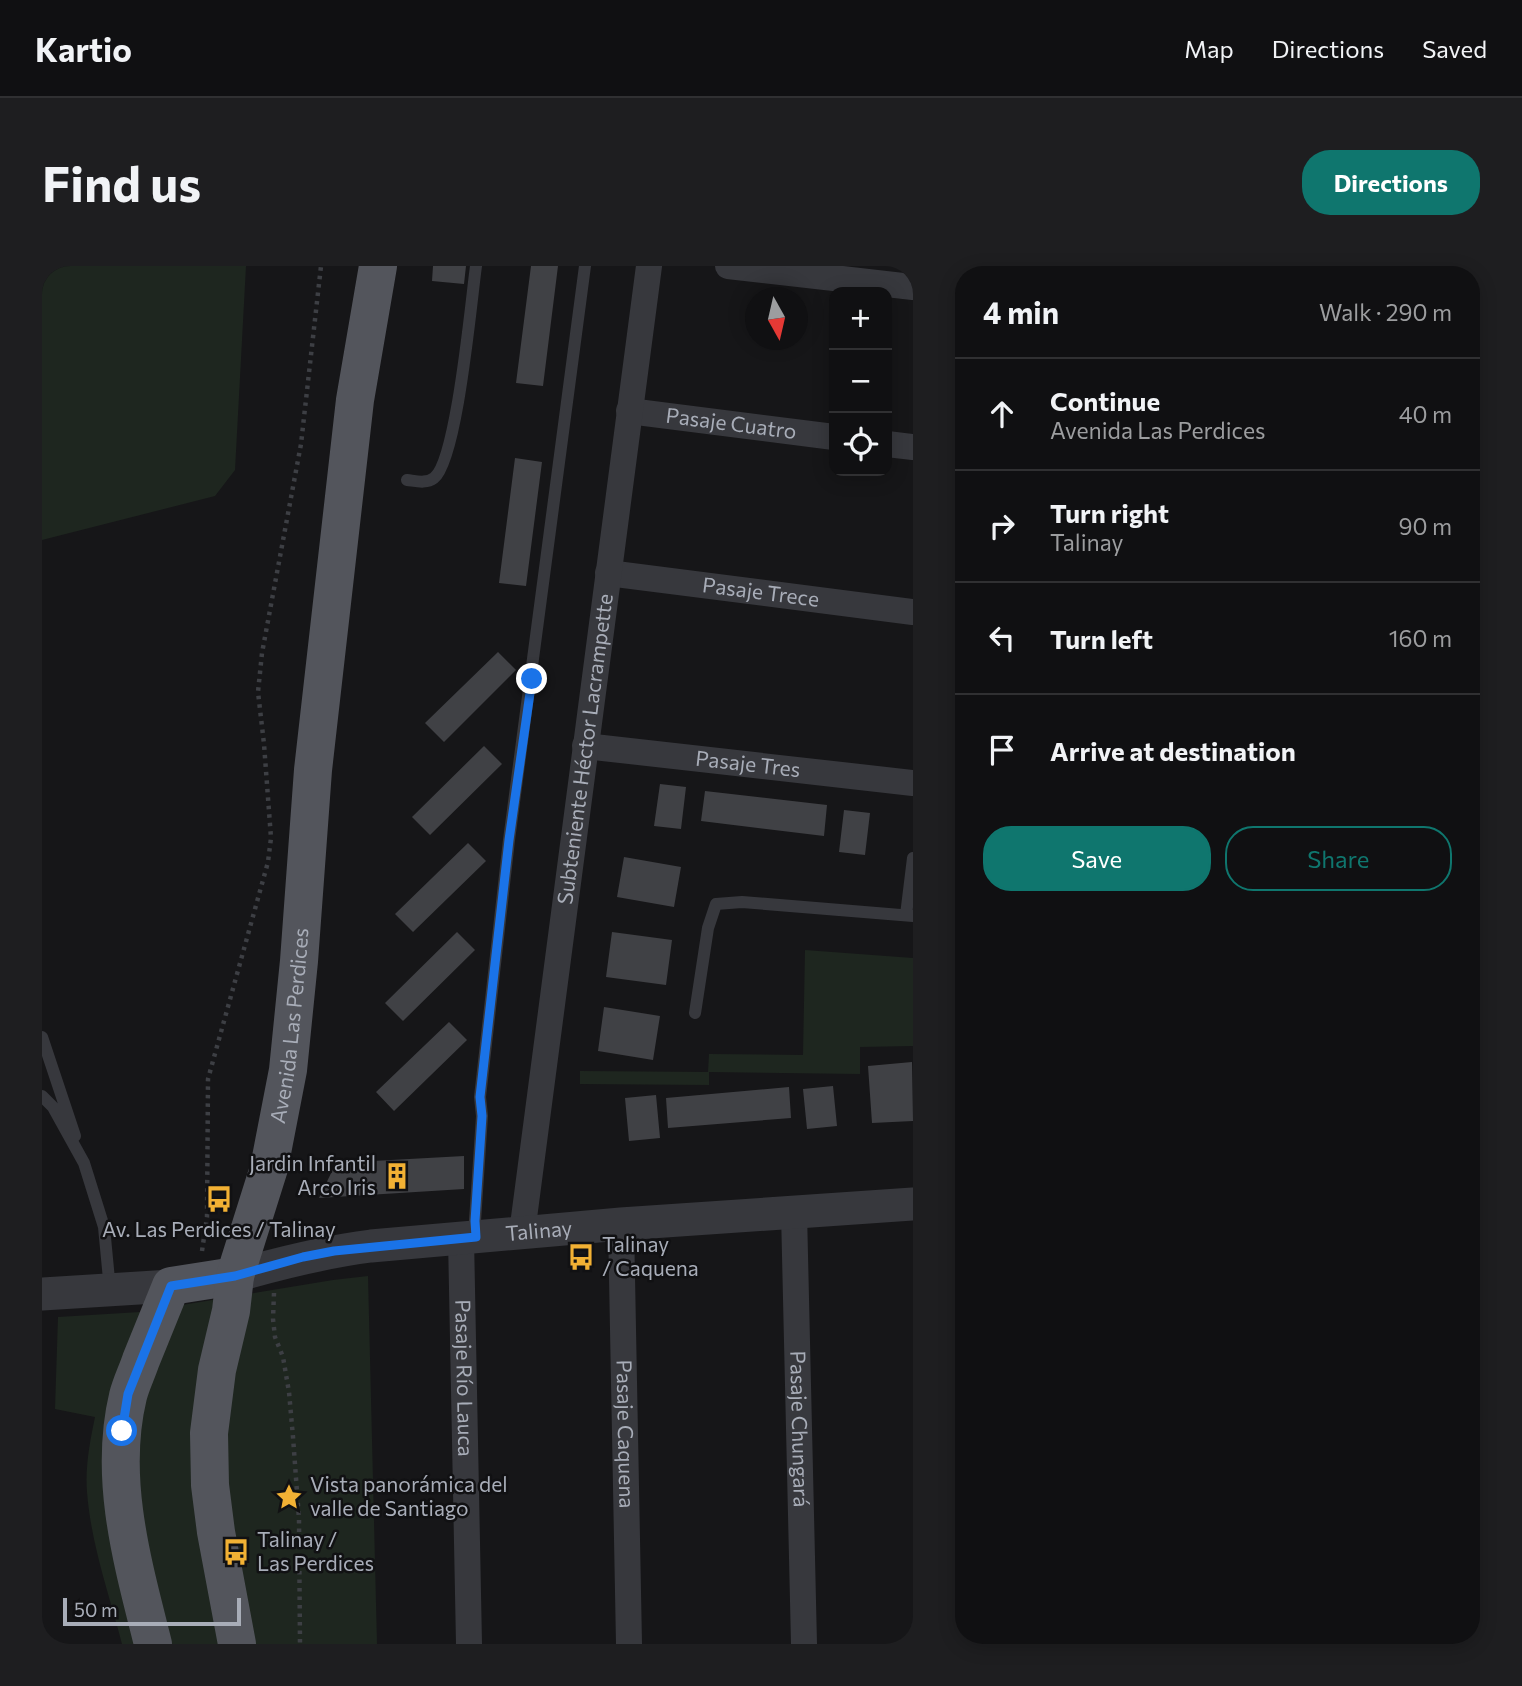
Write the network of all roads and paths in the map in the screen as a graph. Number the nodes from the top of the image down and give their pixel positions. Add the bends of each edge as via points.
1 (321, 266) edge
2 (355, 266) edge
3 (378, 266) edge
4 (476, 266) edge
5 (585, 266) edge
6 (649, 266) edge
7 (728, 266) edge
8 (913, 287) edge
9 (355, 400) junction
10 (629, 411) junction
11 (829, 436) edge
12 (892, 445) edge
13 (913, 447) edge
14 (407, 480) dead end
15 (608, 573) junction
16 (913, 612) edge
17 (585, 746) junction
18 (913, 783) edge
19 (913, 858) edge
20 (909, 916) edge
21 (695, 1013) dead end
22 (42, 1037) edge
23 (42, 1096) edge
24 (84, 1163) junction
25 (913, 1204) edge
26 (794, 1212) junction
27 (621, 1224) junction
28 (522, 1233) junction
29 (469, 1238) junction
30 (202, 1253) dead end
31 (235, 1276) junction
32 (171, 1286) junction
33 (110, 1290) junction
34 (274, 1293) dead end
35 (42, 1294) edge
36 (153, 1644) edge
37 (236, 1644) edge
38 (300, 1644) edge
39 (469, 1644) edge
40 (629, 1644) edge
41 (804, 1644) edge

1 - 30 path via 301,444 258,692 271,838 208,1079 208,1217
2 - 9 main road, Avenida Las Perdices
3 - 9 main road, Avenida Las Perdices
4 - 14 lane via 456,418 441,468 425,482
5 - 29 lane via 509,840 480,1097 475,1221
6 - 10 street, Subteniente Héctor Lacrampette
7 - 8 street
9 - 31 main road, Avenida Las Perdices via 313,770 288,1070 269,1168
10 - 11 street, Pasaje Cuatro
10 - 15 street, Subteniente Héctor Lacrampette
12 - 13 street
15 - 16 street, Pasaje Trece
15 - 17 street, Subteniente Héctor Lacrampette
17 - 18 street, Pasaje Tres
17 - 28 street, Subteniente Héctor Lacrampette
19 - 20 lane
20 - 21 lane via 742,902 716,904
22 - 24 lane
23 - 24 lane
24 - 33 lane via 104,1227
25 - 26 street, Talinay
26 - 27 street, Talinay
26 - 41 street, Pasaje Chungará
27 - 28 street, Talinay
27 - 40 street, Pasaje Caquena
28 - 29 street, Talinay
29 - 31 street, Talinay via 334,1251
29 - 39 street, Pasaje Río Lauca
31 - 32 main road, Talinay
31 - 37 main road, Avenida Las Perdices via 209,1433 216,1532
32 - 33 street, Talinay
32 - 36 main road via 128,1394 122,1431 124,1511
33 - 35 street, Talinay
34 - 38 path via 275,1337 289,1392 299,1519

